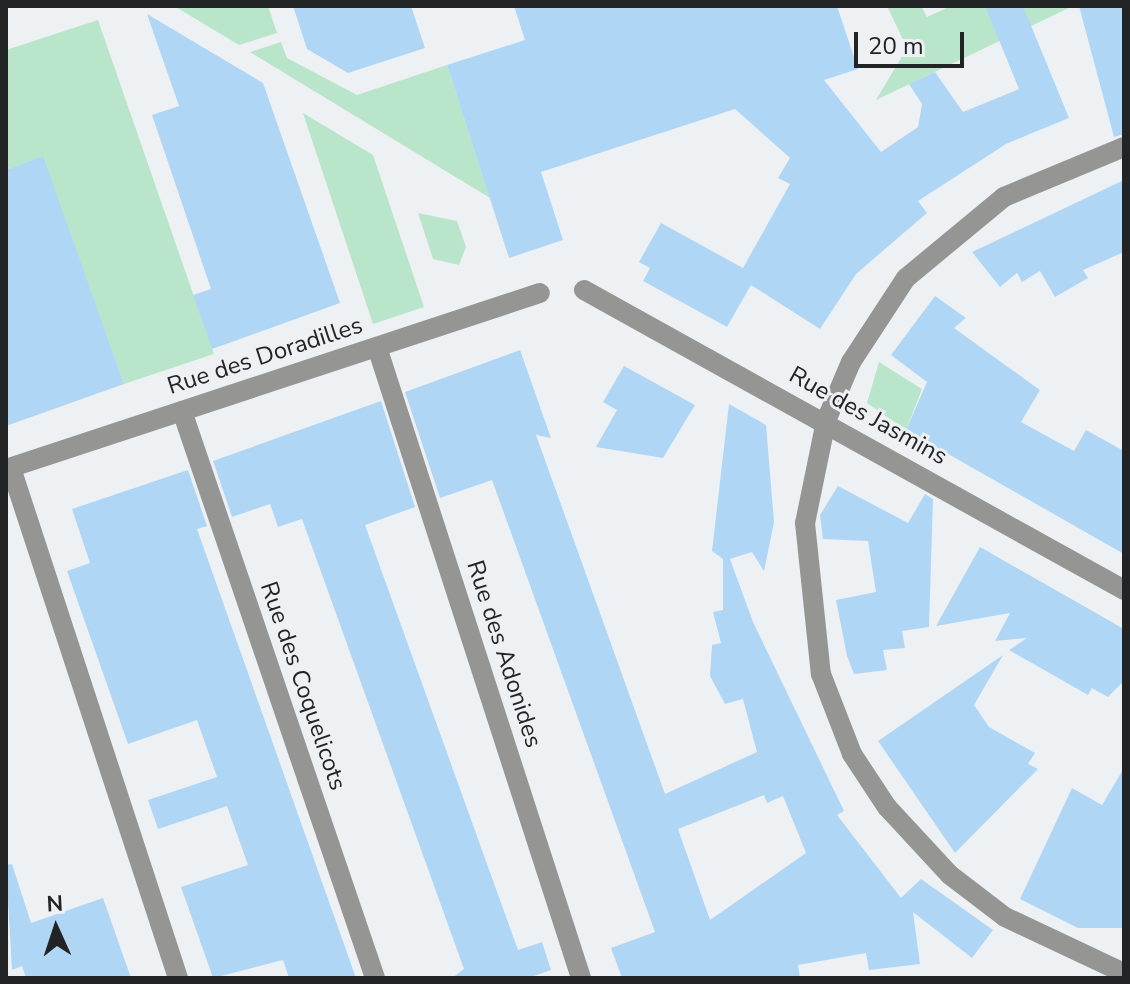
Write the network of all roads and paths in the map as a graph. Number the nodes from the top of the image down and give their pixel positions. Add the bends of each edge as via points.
1 (1124, 147) edge
2 (584, 290) dead end
3 (540, 293) dead end
4 (377, 347) junction
5 (182, 411) junction
6 (826, 421) junction
7 (8, 469) edge
8 (1124, 590) edge
9 (1124, 973) edge
10 (178, 978) edge
11 (375, 978) edge
12 (581, 978) edge

1 - 6 street via 1036,179 928,255 885,305
2 - 6 street, Rue des Jasmins
3 - 4 street, Rue des Doradilles
4 - 5 street, Rue des Doradilles
4 - 12 street, Rue des Adonides
5 - 7 street, Rue des Doradilles
5 - 11 street, Rue des Coquelicots
6 - 8 street, Rue des Jasmins
6 - 9 street via 806,496 809,603 821,674 852,754 907,832 959,882 1034,933
7 - 10 street

